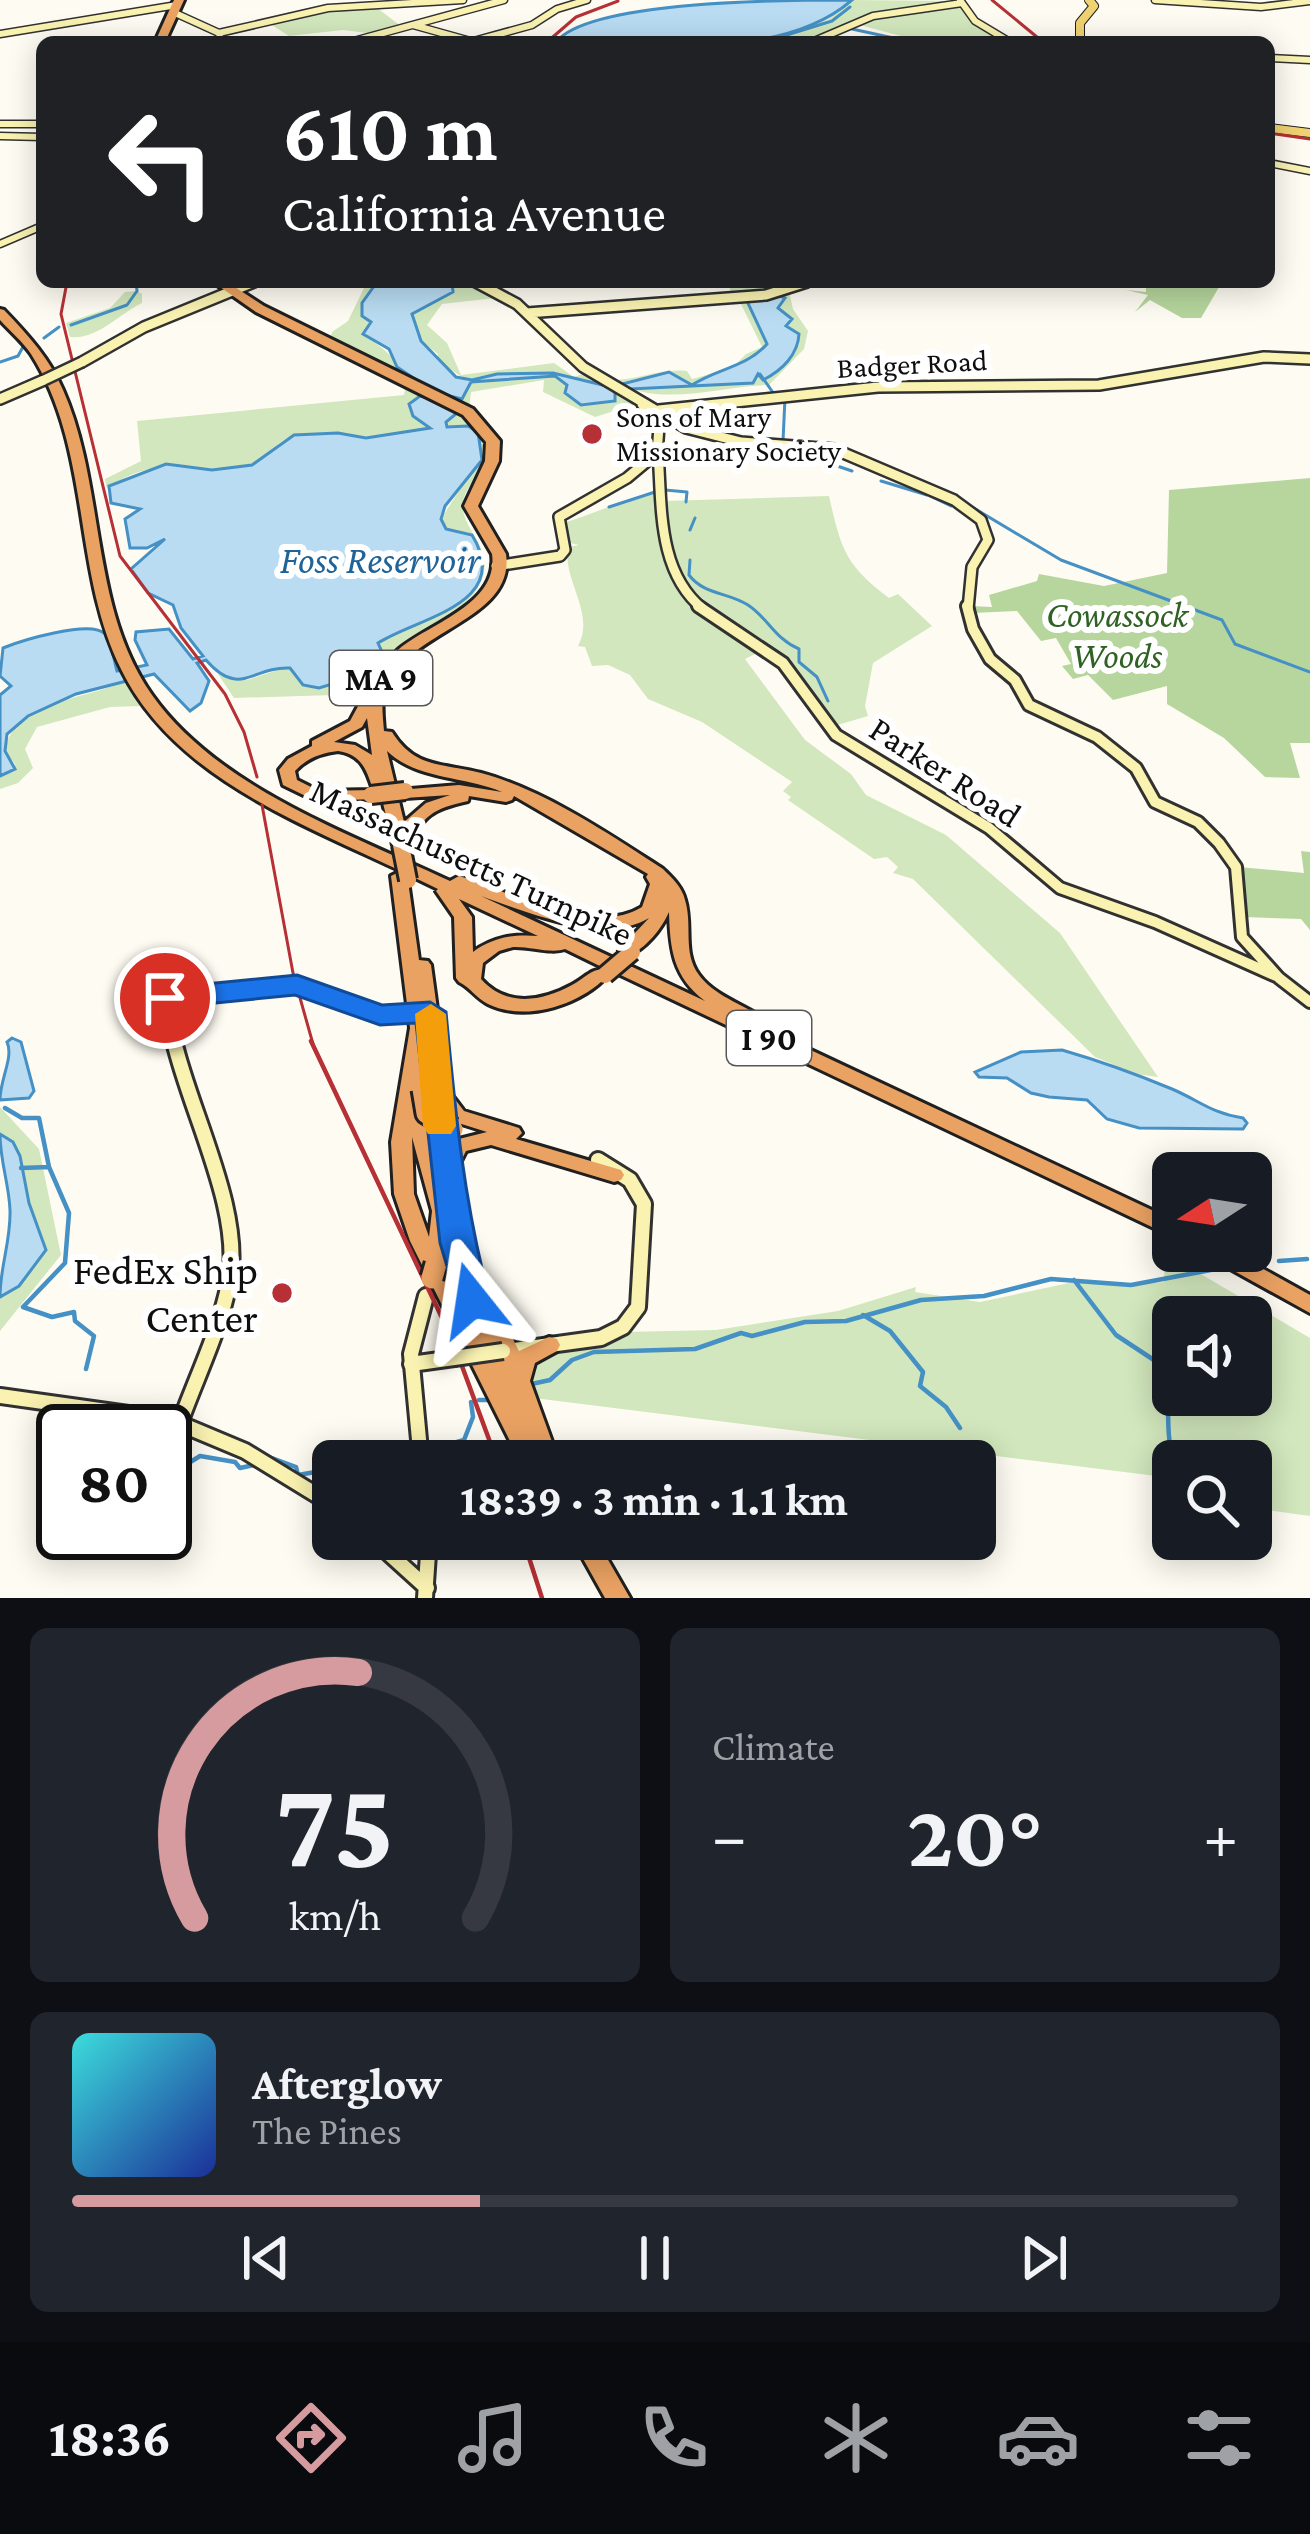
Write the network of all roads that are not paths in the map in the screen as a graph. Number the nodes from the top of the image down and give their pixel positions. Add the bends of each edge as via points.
1 (464, 0) edge
2 (504, 0) edge
3 (587, 0) edge
4 (1155, 0) edge
5 (1095, 1) edge
6 (1310, 1) edge
7 (959, 3) edge
8 (176, 8) edge
9 (412, 25) junction
10 (0, 34) edge
11 (161, 36) edge
12 (216, 36) edge
13 (230, 36) edge
14 (371, 36) edge
15 (450, 36) edge
16 (487, 36) edge
17 (826, 36) edge
18 (1000, 36) edge
19 (1080, 36) edge
20 (1275, 58) edge
21 (1310, 60) edge
22 (1, 124) edge
23 (36, 124) edge
24 (1275, 129) edge
25 (1310, 133) edge
26 (36, 137) edge
27 (3, 139) edge
28 (1275, 164) edge
29 (1310, 171) edge
30 (36, 229) edge
31 (0, 244) edge
32 (218, 288) edge
33 (486, 288) edge
34 (788, 288) edge
35 (0, 310) edge
36 (527, 313) junction
37 (1310, 359) edge
38 (0, 399) edge
39 (654, 413) junction
40 (658, 452) junction
41 (497, 565) junction
42 (136, 673) junction
43 (372, 698) junction
44 (372, 796) junction
45 (542, 810) junction
46 (389, 813) junction
47 (390, 846) junction
48 (643, 864) junction
49 (458, 881) junction
50 (603, 974) junction
51 (1279, 978) junction
52 (645, 980) junction
53 (1310, 1002) edge
54 (424, 1013) junction
55 (770, 1028) junction
56 (423, 1086) junction
57 (604, 1166) junction
58 (447, 1177) junction
59 (1152, 1208) edge
60 (1152, 1219) edge
61 (456, 1237) junction
62 (1272, 1271) edge
63 (1251, 1272) edge
64 (433, 1276) junction
65 (1310, 1293) edge
66 (1310, 1305) edge
67 (575, 1341) junction
68 (549, 1345) junction
69 (506, 1351) junction
70 (411, 1364) junction
71 (521, 1387) junction
72 (0, 1396) edge
73 (187, 1404) edge
74 (36, 1405) edge
75 (512, 1414) junction
76 (192, 1429) edge
77 (419, 1440) edge
78 (526, 1440) edge
79 (528, 1440) edge
80 (533, 1440) edge
81 (312, 1493) edge
82 (397, 1560) edge
83 (421, 1560) edge
84 (428, 1560) edge
85 (586, 1560) edge
86 (596, 1560) edge
87 (400, 1563) junction
88 (426, 1593) edge
89 (608, 1598) edge
90 (618, 1598) edge

1 - 13 street via 326,8
2 - 9 street
3 - 16 street
4 - 6 street via 1253,7
5 - 19 main road
7 - 17 street via 869,17
7 - 18 street
8 - 10 street
8 - 11 highway
8 - 12 street
9 - 14 street
9 - 15 street
20 - 21 street
22 - 23 street
24 - 25 main road
26 - 27 street
28 - 29 street
30 - 31 street
32 - 38 street, bridge
32 - 41 highway via 473,416 491,436 493,459 471,506 497,549
33 - 36 street
34 - 36 street
35 - 42 highway, Massachusetts Turnpike / I 90 via 57,386 112,624
36 - 39 street via 577,362
37 - 39 street, Badger Road via 1269,356 1052,388 870,388
39 - 40 street, Parker Road
39 - 51 street via 724,439 831,448 971,511 989,536 966,600 989,658 1032,708 1084,728 1129,761 1153,800 1202,825 1232,858 1240,934
40 - 41 street via 559,518 560,556
40 - 51 street, Parker Road via 665,546 685,592 782,662 832,732 989,829 1060,888
41 - 43 highway, MA 9 via 483,599 396,657
42 - 47 highway, Massachusetts Turnpike / I 90 via 175,732 225,773 289,811
42 - 49 highway, Massachusetts Turnpike / I 90 via 184,728 243,776
43 - 44 highway via 356,724 295,755 282,776 305,797
43 - 45 highway via 390,746 404,759 486,779
43 - 46 highway, MA 9
43 - 47 highway, MA 9
44 - 45 highway, bridge via 477,791
44 - 46 highway via 306,794 291,786 287,770 314,750 357,752 370,762
45 - 47 highway via 493,797 449,800 415,816
45 - 48 highway
46 - 47 highway, MA 9
47 - 50 highway via 456,902 465,976 486,1000 551,1005 578,996
47 - 52 highway, Massachusetts Turnpike / I 90
47 - 54 highway, MA 9, bridge via 404,878
48 - 49 highway via 658,886 655,902 608,924 549,914
48 - 50 highway, bridge via 661,885 663,907
48 - 55 highway via 677,897 681,956 691,978
49 - 55 highway, Massachusetts Turnpike / I 90
50 - 52 highway via 571,996 523,1005 486,996 471,973 488,949 527,940
51 - 53 street
52 - 60 highway, Massachusetts Turnpike / I 90
54 - 56 highway, MA 9
54 - 56 highway, MA 9
54 - 73 street via 380,1015 297,985 165,998 232,1246 230,1284
55 - 59 highway, Massachusetts Turnpike / I 90
56 - 57 highway via 459,1117
56 - 57 highway, bridge via 429,1114 452,1129
56 - 58 highway, MA 9
56 - 64 highway via 414,1119 442,1211
56 - 75 highway, MA 9 via 400,1148 408,1210
57 - 58 highway via 480,1138 455,1149
57 - 67 street via 631,1189 639,1211 635,1296 616,1324
57 - 67 street via 628,1178 644,1204 642,1292 622,1327
58 - 61 highway, MA 9
61 - 69 highway
61 - 75 highway, MA 9
62 - 65 highway
63 - 66 highway
64 - 70 street
64 - 79 highway via 448,1264 456,1269
67 - 68 street
68 - 69 street
68 - 71 highway via 524,1360
69 - 70 street, bridge
69 - 71 highway
70 - 77 street
71 - 80 highway
72 - 74 street
75 - 78 highway, MA 9
76 - 81 street
82 - 87 street
83 - 87 street
84 - 88 street
85 - 89 highway
86 - 90 highway
87 - 88 street

